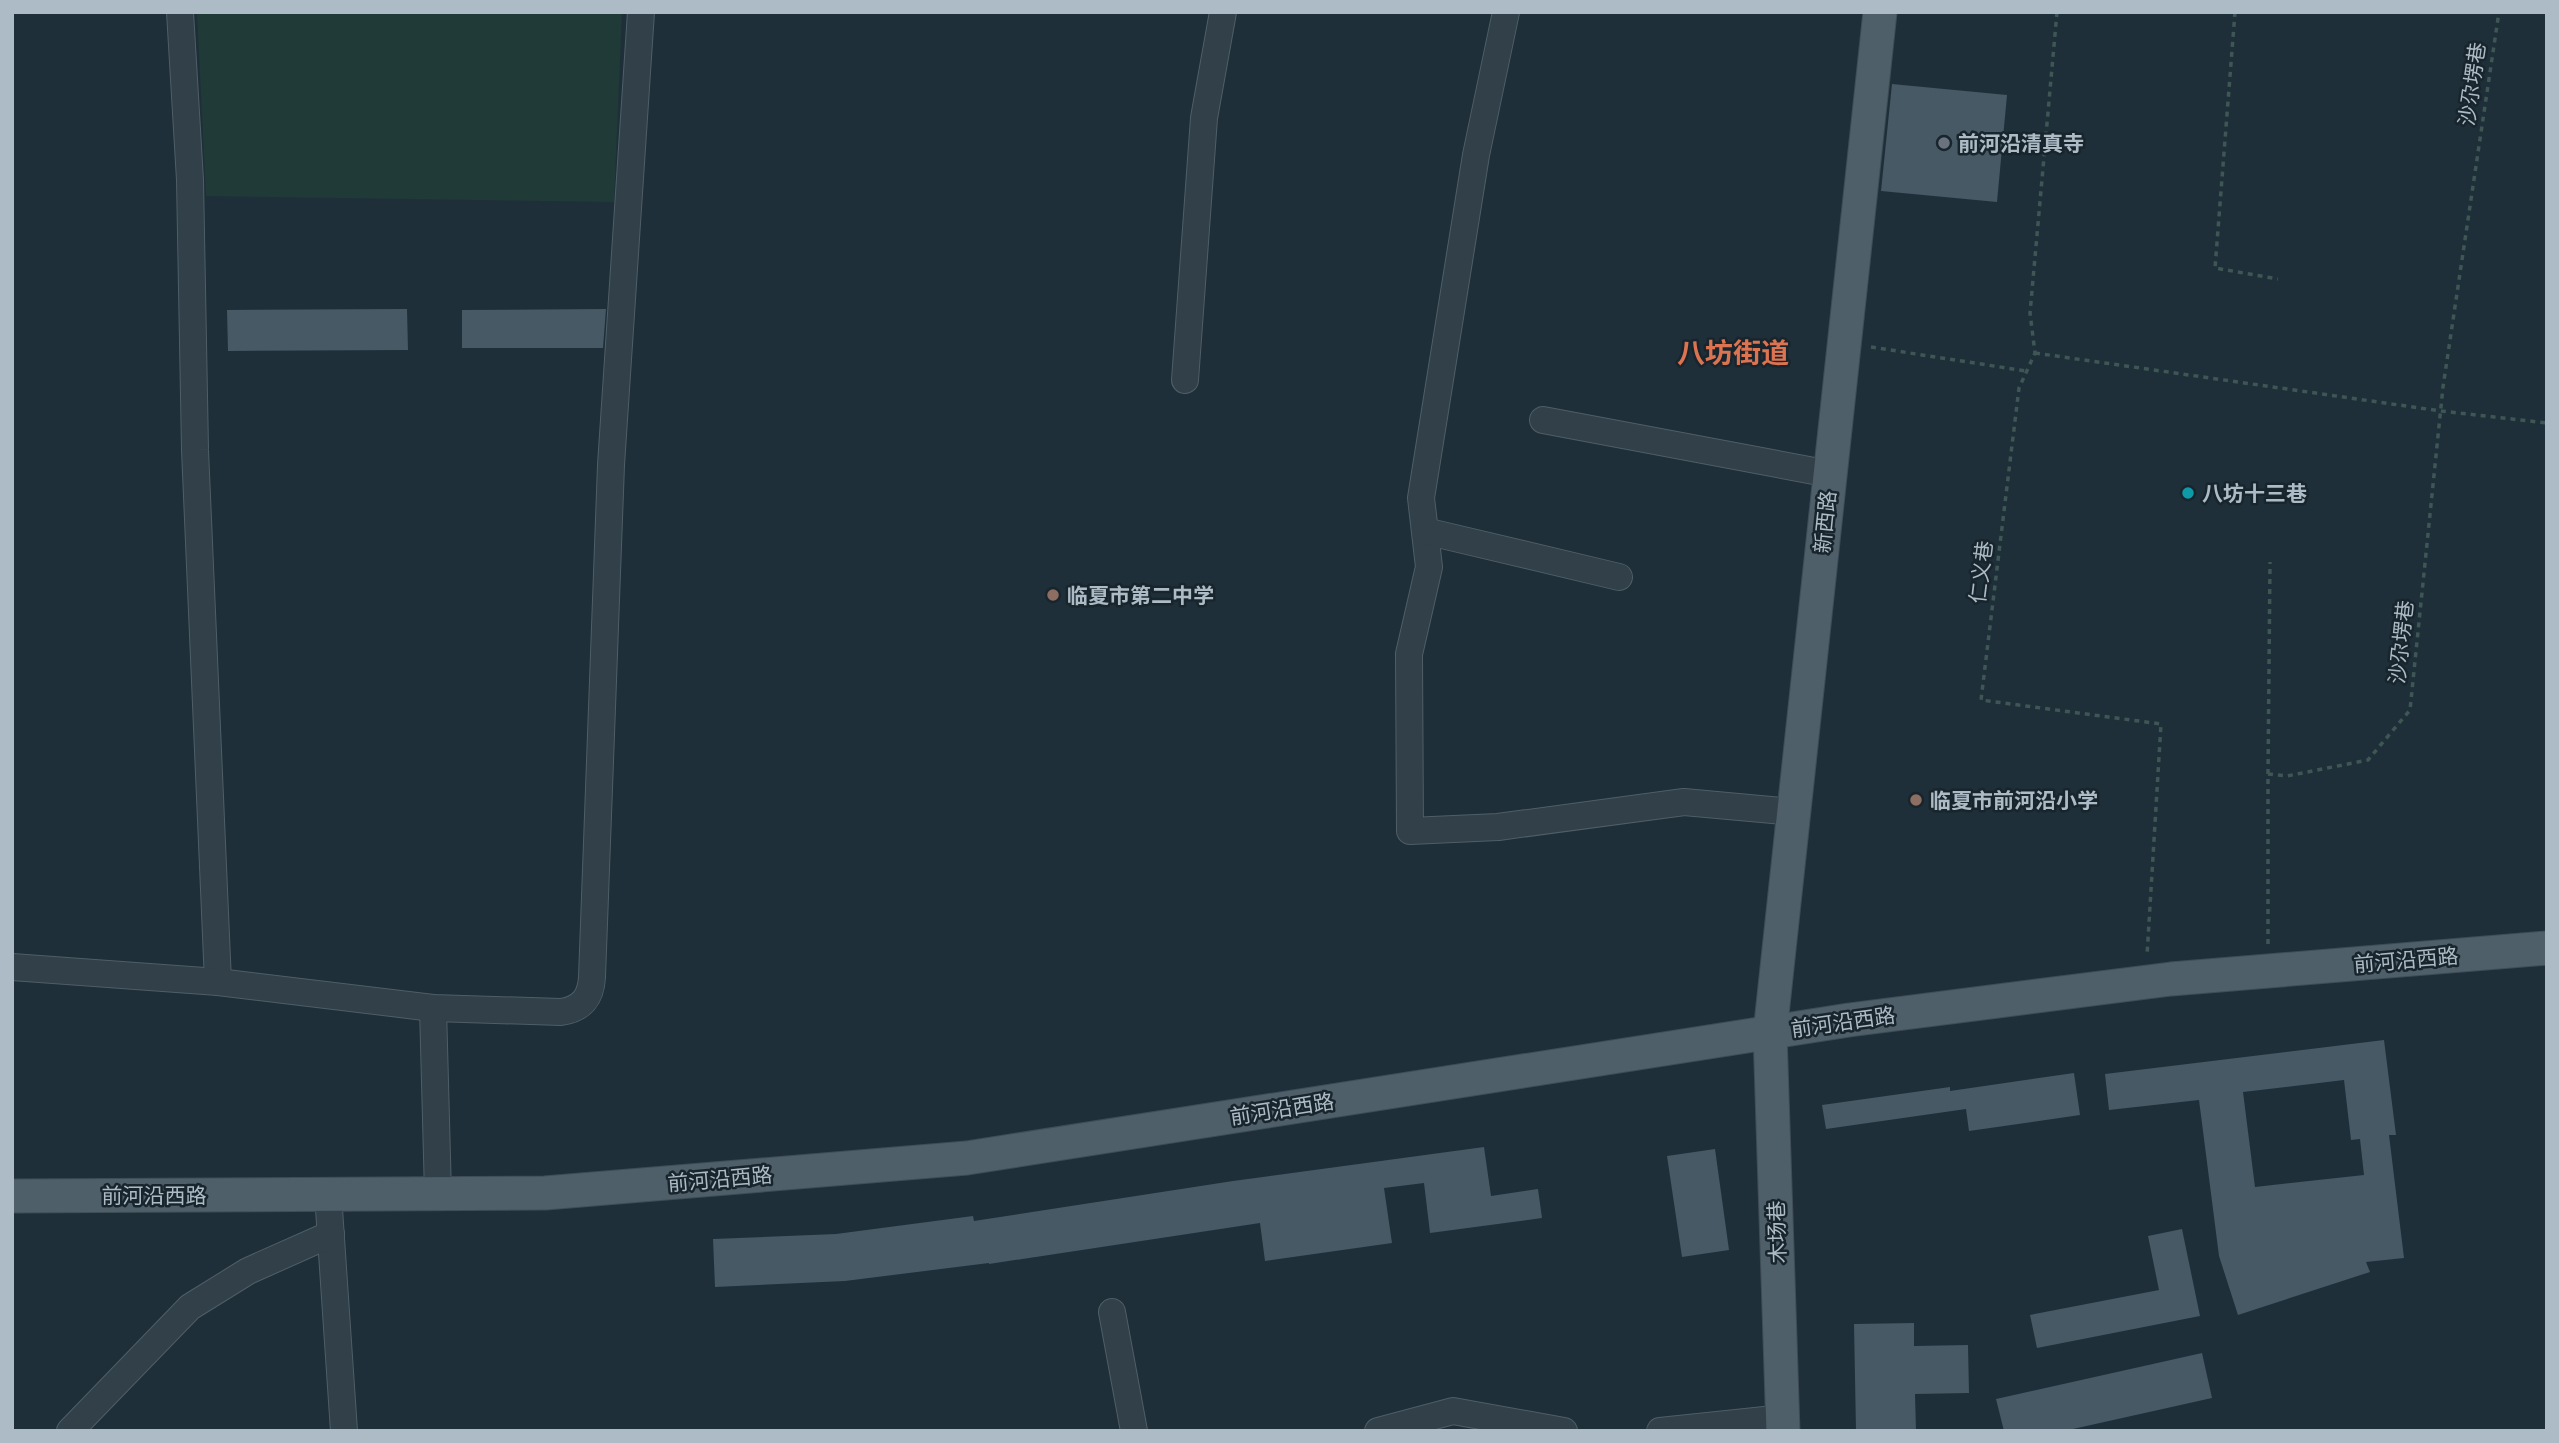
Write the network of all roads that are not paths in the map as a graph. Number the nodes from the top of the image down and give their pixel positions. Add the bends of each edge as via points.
1 (180, 12) edge
2 (642, 12) edge
3 (1223, 12) edge
4 (1506, 12) edge
5 (1880, 12) edge
6 (1185, 380) dead end
7 (1543, 420) dead end
8 (1830, 474) junction
9 (1425, 531) junction
10 (1619, 576) dead end
11 (1794, 812) junction
12 (2547, 948) edge
13 (12, 967) edge
14 (218, 982) junction
15 (433, 1008) junction
16 (1770, 1033) junction
17 (328, 1194) junction
18 (438, 1194) junction
19 (12, 1196) edge
20 (331, 1234) junction
21 (1112, 1312) dead end
22 (1783, 1424) edge
23 (70, 1431) edge
24 (344, 1431) edge
25 (1134, 1431) edge
26 (1378, 1431) edge
27 (1564, 1431) edge
28 (1660, 1431) edge

1 - 14 street
2 - 15 street via 611,466 592,988 581,1005 561,1012
3 - 6 street via 1204,118
4 - 9 street via 1476,155 1424,484
5 - 8 main road, 新西路
7 - 8 street
8 - 11 main road, 新西路
9 - 10 street
9 - 11 street via 1429,566 1409,654 1410,831 1498,827 1684,802
11 - 16 main road, 新西路
12 - 16 main road, 前河沿西路 via 2146,982
13 - 14 street
14 - 15 street
15 - 18 street
16 - 18 main road, 前河沿西路 via 967,1157 545,1194
16 - 22 main road, 木场巷
17 - 18 main road, 前河沿西路
17 - 19 main road, 前河沿西路
17 - 20 street
20 - 23 street via 248,1271 190,1307
20 - 24 street
21 - 25 street
22 - 28 street
26 - 27 street via 1452,1411

